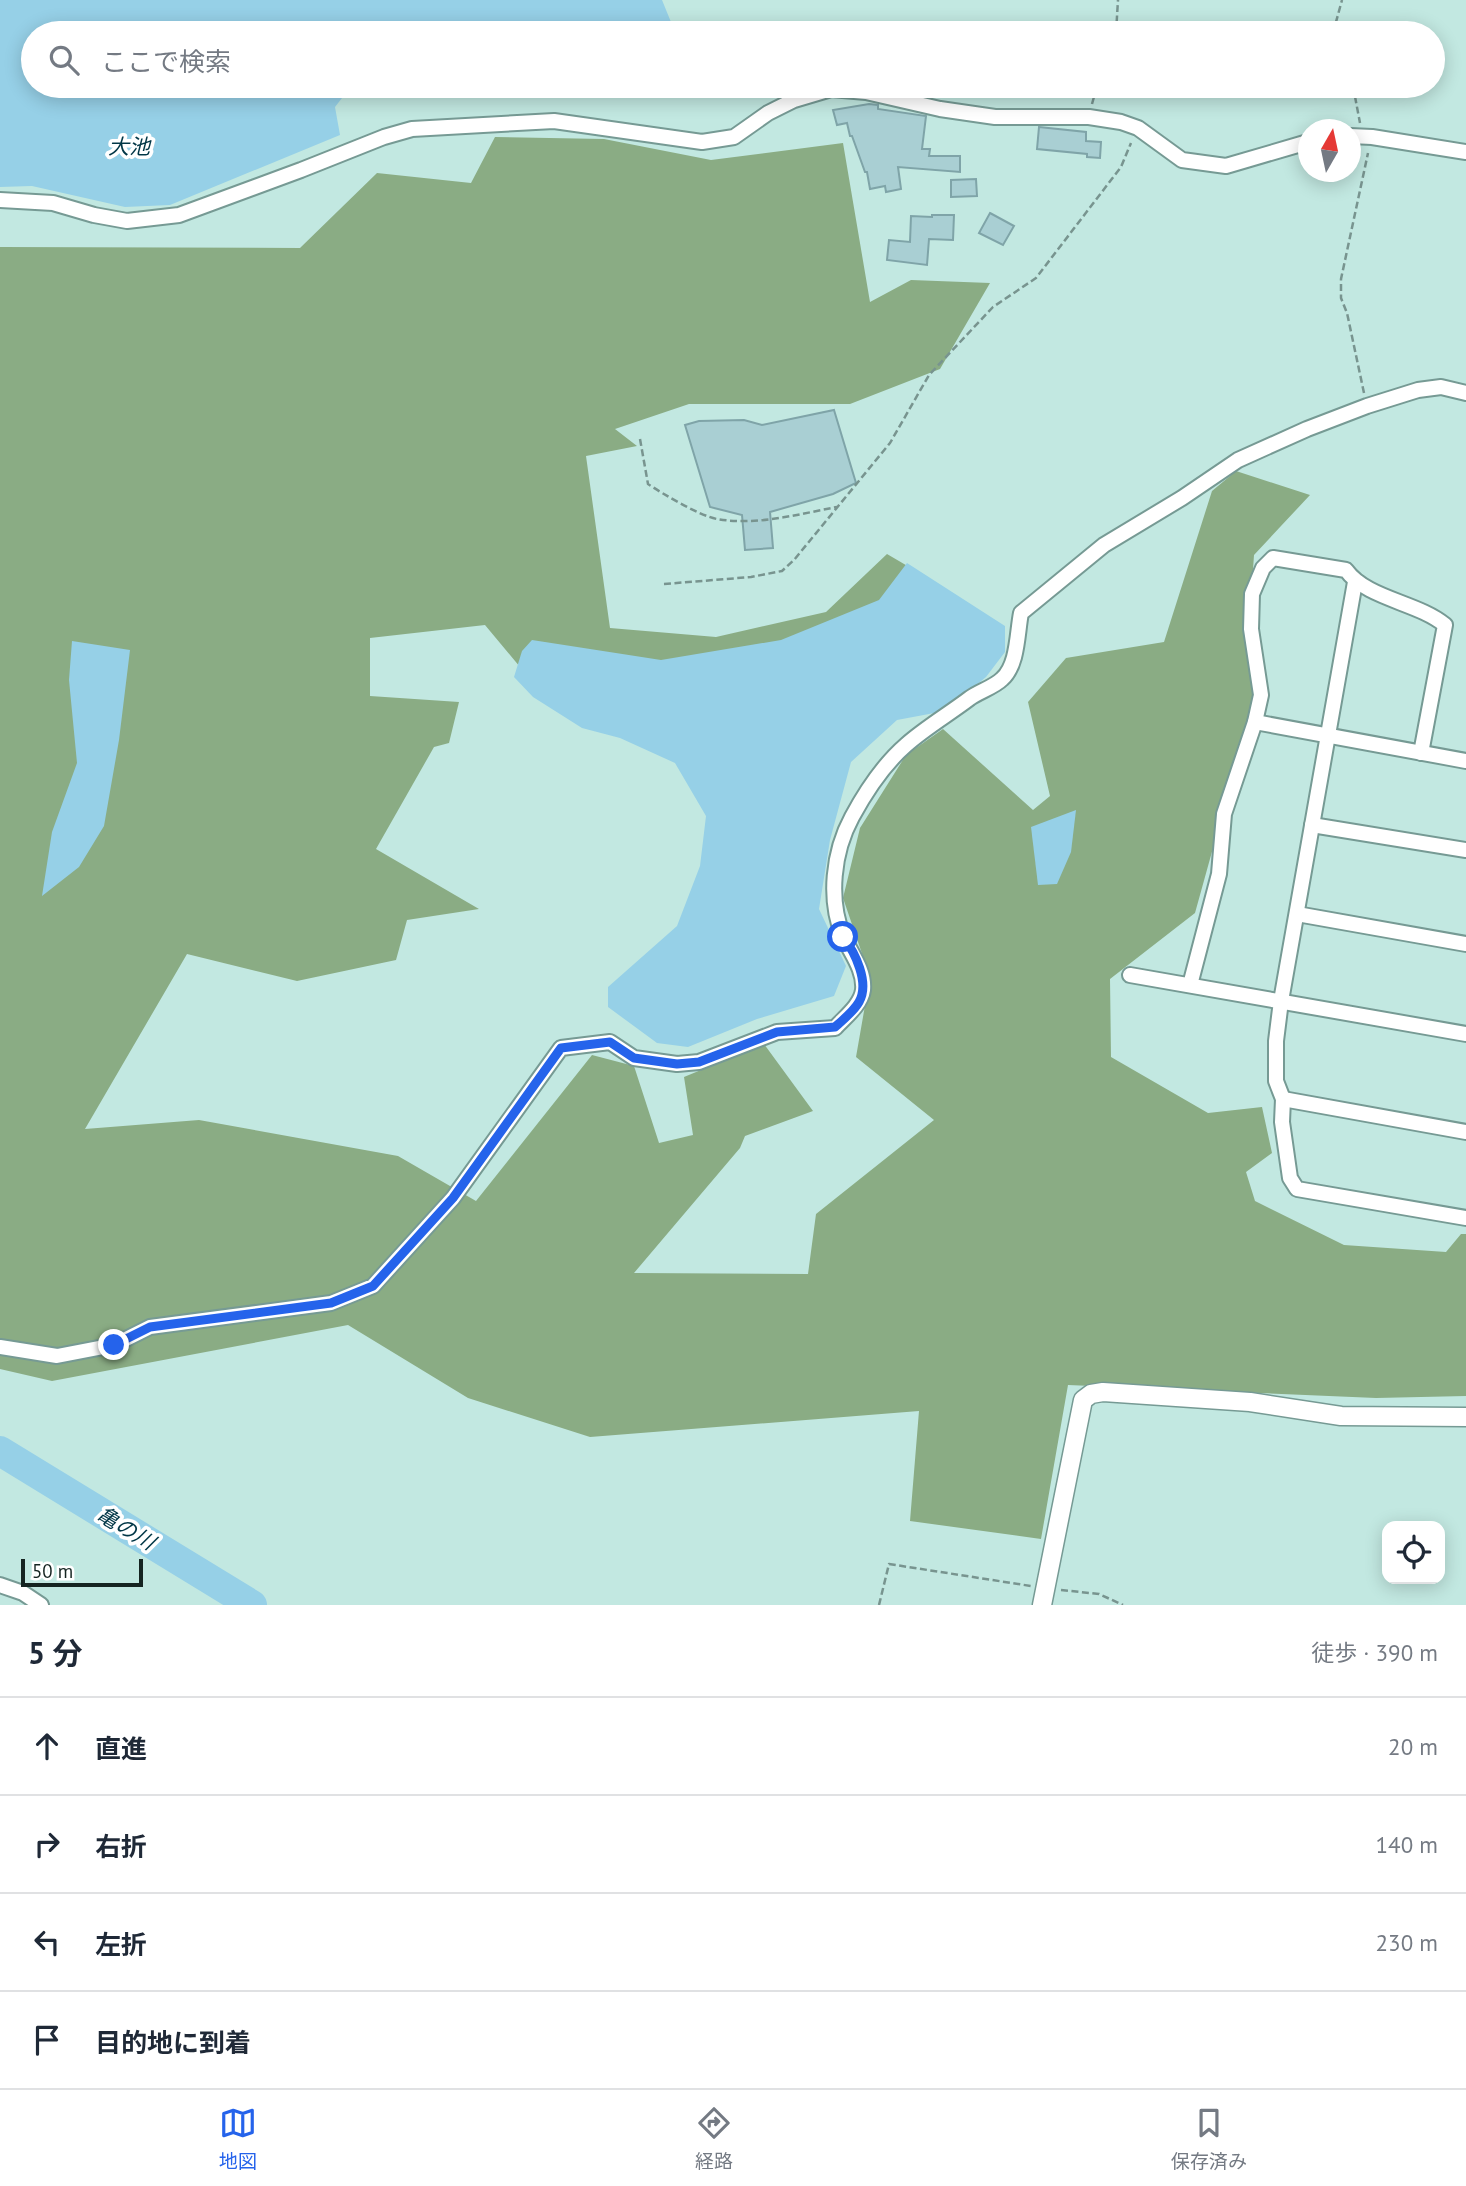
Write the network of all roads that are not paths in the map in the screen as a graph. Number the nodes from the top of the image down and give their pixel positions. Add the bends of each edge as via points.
1 (801, 98) edge
2 (892, 98) edge
3 (1362, 137) edge
4 (1298, 145) edge
5 (1466, 152) edge
6 (0, 200) edge
7 (1466, 393) edge
8 (1355, 582) junction
9 (1255, 722) junction
10 (1328, 736) junction
11 (1421, 753) junction
12 (1466, 761) edge
13 (1312, 825) junction
14 (1466, 850) edge
15 (1297, 914) junction
16 (1466, 944) edge
17 (1130, 975) dead end
18 (1190, 985) junction
19 (1281, 1001) junction
20 (1466, 1034) edge
21 (1283, 1099) junction
22 (1466, 1132) edge
23 (1466, 1218) edge
24 (0, 1347) edge
25 (1466, 1417) edge
26 (0, 1585) edge
27 (1043, 1596) edge
28 (41, 1605) edge

1 - 6 street via 768,113 734,137 702,142 554,121 412,129 179,215 127,221 53,203
2 - 4 street via 995,117 1089,117 1121,122 1138,128 1182,160 1226,166
3 - 5 street
7 - 24 street via 1441,387 1418,390 1307,429 1238,460 1104,545 1021,613 1013,662 1003,679 906,745 880,772 851,819 841,842 833,897 863,988 859,1002 835,1027 777,1032 699,1062 677,1064 634,1058 610,1042 561,1048 453,1198 373,1286 331,1303 150,1327 114,1345 57,1356
8 - 9 street via 1346,570 1273,558 1263,568 1252,594 1251,629 1261,695
8 - 10 street
8 - 11 street via 1445,625
9 - 10 street
9 - 18 street via 1224,814 1219,874
10 - 11 street
10 - 13 street
11 - 12 street
13 - 14 street
13 - 15 street
15 - 16 street
15 - 19 street
17 - 18 street
18 - 19 street
19 - 20 street
19 - 21 street via 1276,1081
21 - 22 street
21 - 23 street via 1290,1178 1297,1189
25 - 27 street via 1341,1416 1250,1402 1090,1394 1083,1400
26 - 28 street

